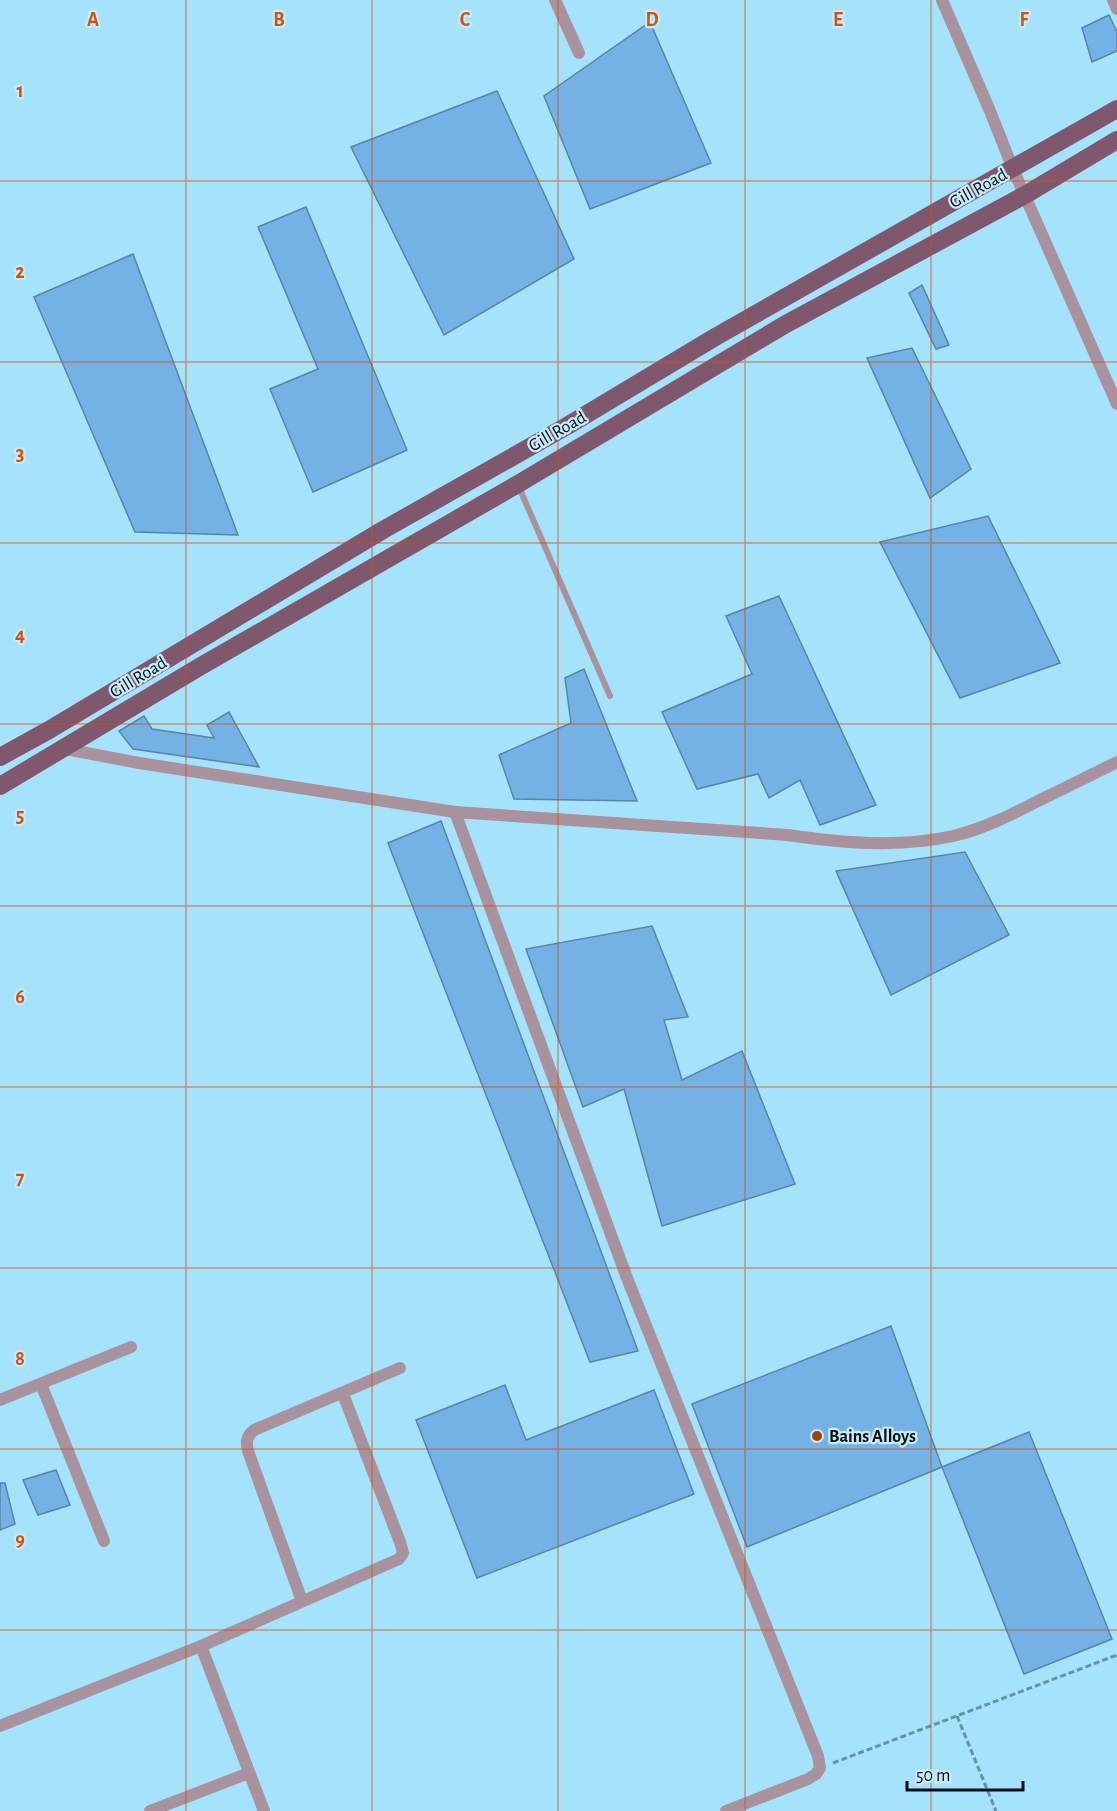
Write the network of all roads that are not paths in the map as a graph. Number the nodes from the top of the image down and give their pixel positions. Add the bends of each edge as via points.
1 (555, 0) edge
2 (942, 0) edge
3 (1113, 0) edge
4 (1117, 9) edge
5 (579, 53) dead end
6 (1117, 108) edge
7 (1117, 140) edge
8 (1013, 169) junction
9 (1025, 195) junction
10 (1117, 404) edge
11 (518, 484) junction
12 (610, 696) dead end
13 (64, 748) junction
14 (0, 757) edge
15 (1117, 762) edge
16 (0, 786) edge
17 (455, 812) junction
18 (131, 1347) dead end
19 (400, 1368) dead end
20 (41, 1384) junction
21 (343, 1394) junction
22 (0, 1400) edge
23 (104, 1541) dead end
24 (302, 1601) junction
25 (201, 1646) junction
26 (0, 1726) edge
27 (249, 1773) junction
28 (150, 1811) edge
29 (264, 1811) edge
30 (726, 1811) edge

1 - 5 street
2 - 8 street
3 - 4 street
6 - 8 main road, Gill Road
7 - 9 main road
8 - 9 street
8 - 14 main road, Gill Road via 717,336
9 - 10 street
9 - 11 main road via 786,324
11 - 12 lane
11 - 13 main road
13 - 16 main road
13 - 17 street
15 - 17 street via 983,827 914,842 858,843
17 - 30 street via 627,1278 818,1756 820,1768 808,1779
18 - 20 street
19 - 21 street
20 - 22 street
20 - 23 street
21 - 24 street via 254,1430 246,1442
21 - 24 street via 403,1552 399,1559
24 - 25 street
25 - 26 street
25 - 27 street
27 - 28 street
27 - 29 street

